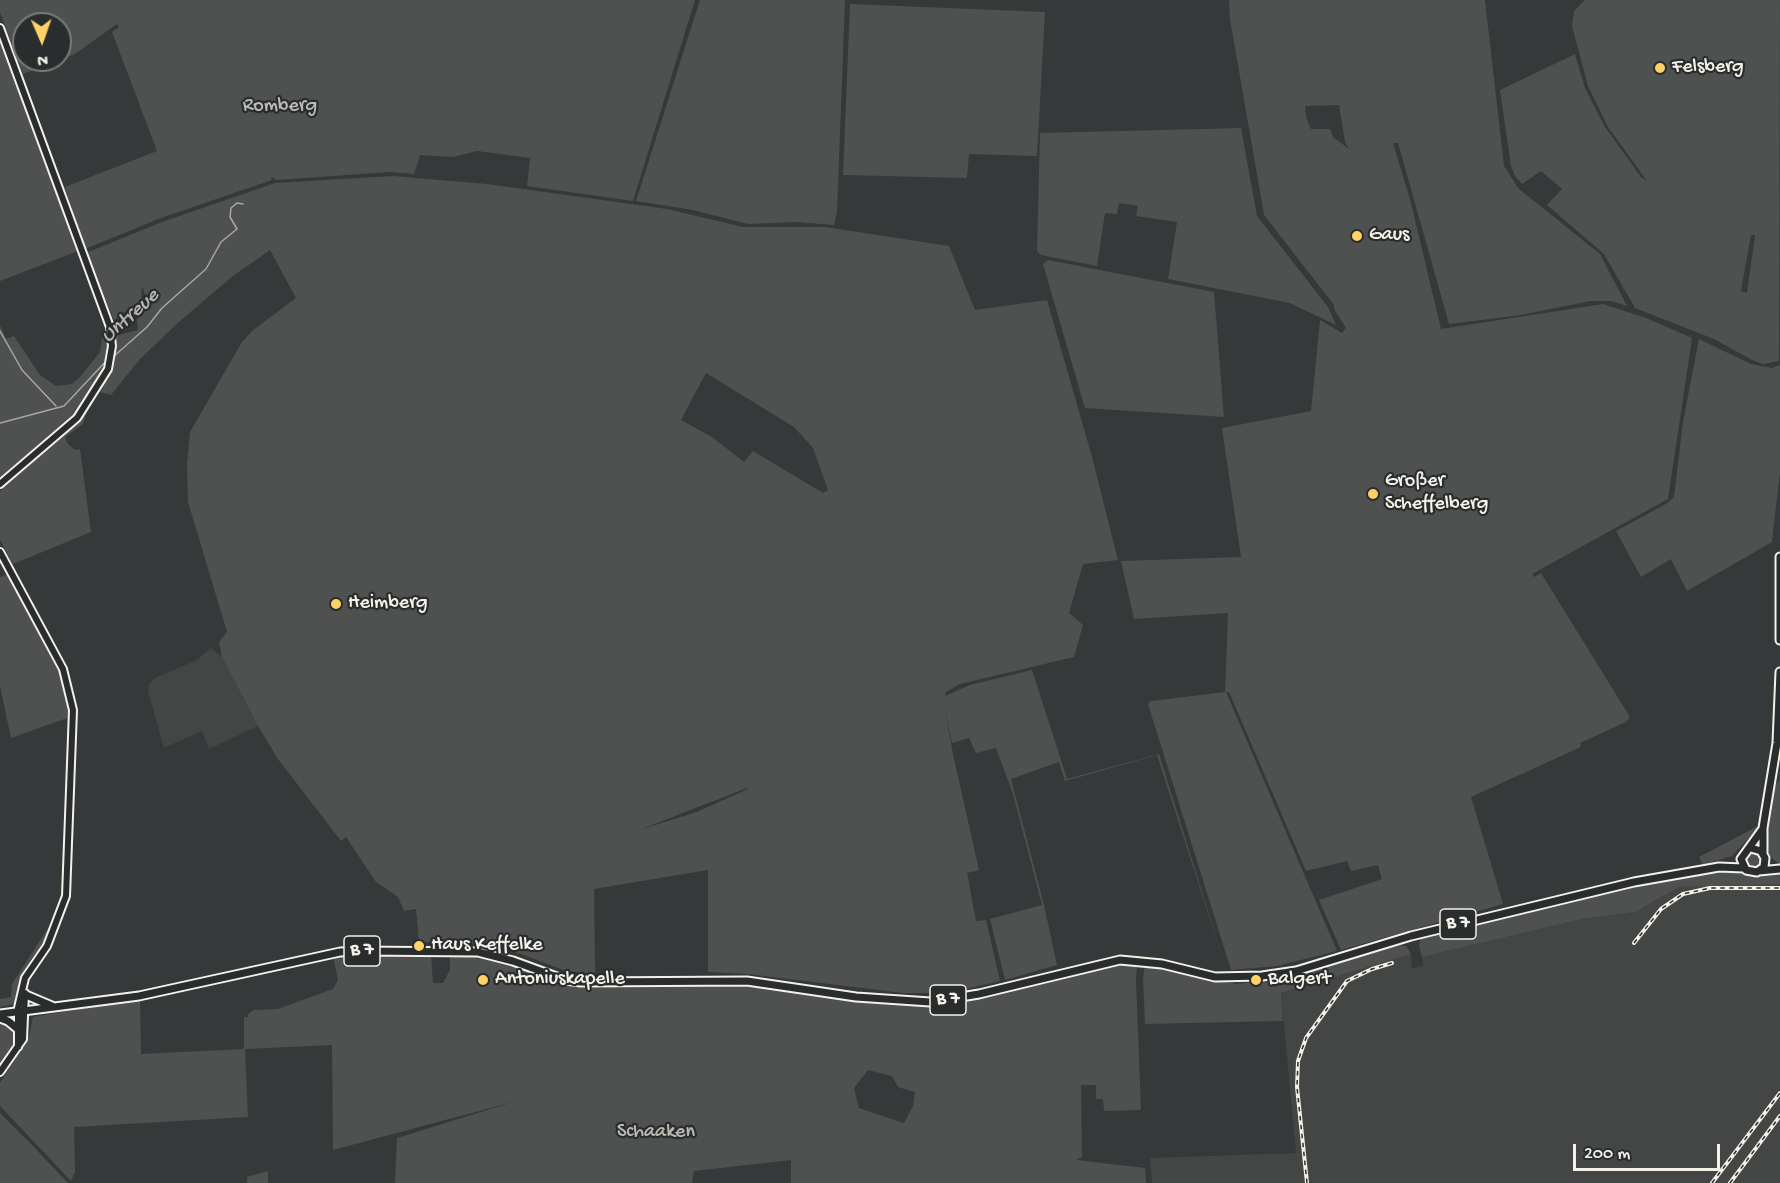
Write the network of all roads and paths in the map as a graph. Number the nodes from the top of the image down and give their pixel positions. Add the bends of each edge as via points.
1 (0, 28) edge
2 (0, 484) edge
3 (0, 552) edge
4 (1780, 557) edge
5 (1780, 640) edge
6 (1780, 672) edge
7 (1777, 771) edge
8 (1763, 828) junction
9 (1751, 848) junction
10 (1742, 855) junction
11 (1764, 855) junction
12 (1719, 867) junction
13 (1743, 868) junction
14 (1780, 869) edge
15 (1759, 871) junction
16 (24, 981) junction
17 (26, 995) junction
18 (57, 1008) junction
19 (22, 1012) junction
20 (0, 1016) edge
21 (18, 1030) junction
22 (18, 1047) junction
23 (0, 1072) edge

1 - 2 main road via 110,327 111,358 77,418
3 - 16 main road via 63,669 73,710 66,896 46,946
4 - 5 main road
6 - 7 main road
7 - 8 main road
8 - 9 main road
8 - 11 main road
9 - 10 main road, B 7
9 - 11 main road, B 7
10 - 12 main road, B 7
10 - 13 main road
11 - 14 main road, B 7
11 - 15 main road via 1765,864
12 - 13 main road, B 7
12 - 18 main road, B 7 via 1634,882 1411,936 1296,971 1262,976 1215,977 1162,964 1120,960 930,1002 856,997 747,981 581,982 478,952 360,951 340,952 139,996
13 - 15 main road, B 7 via 1751,873
14 - 15 main road, B 7
16 - 17 main road
16 - 19 main road
17 - 18 main road
17 - 19 main road
18 - 19 main road, B 7
19 - 20 main road, B 7
19 - 21 main road
19 - 22 main road via 23,1037
20 - 21 main road, B 7
21 - 22 main road
22 - 23 main road

